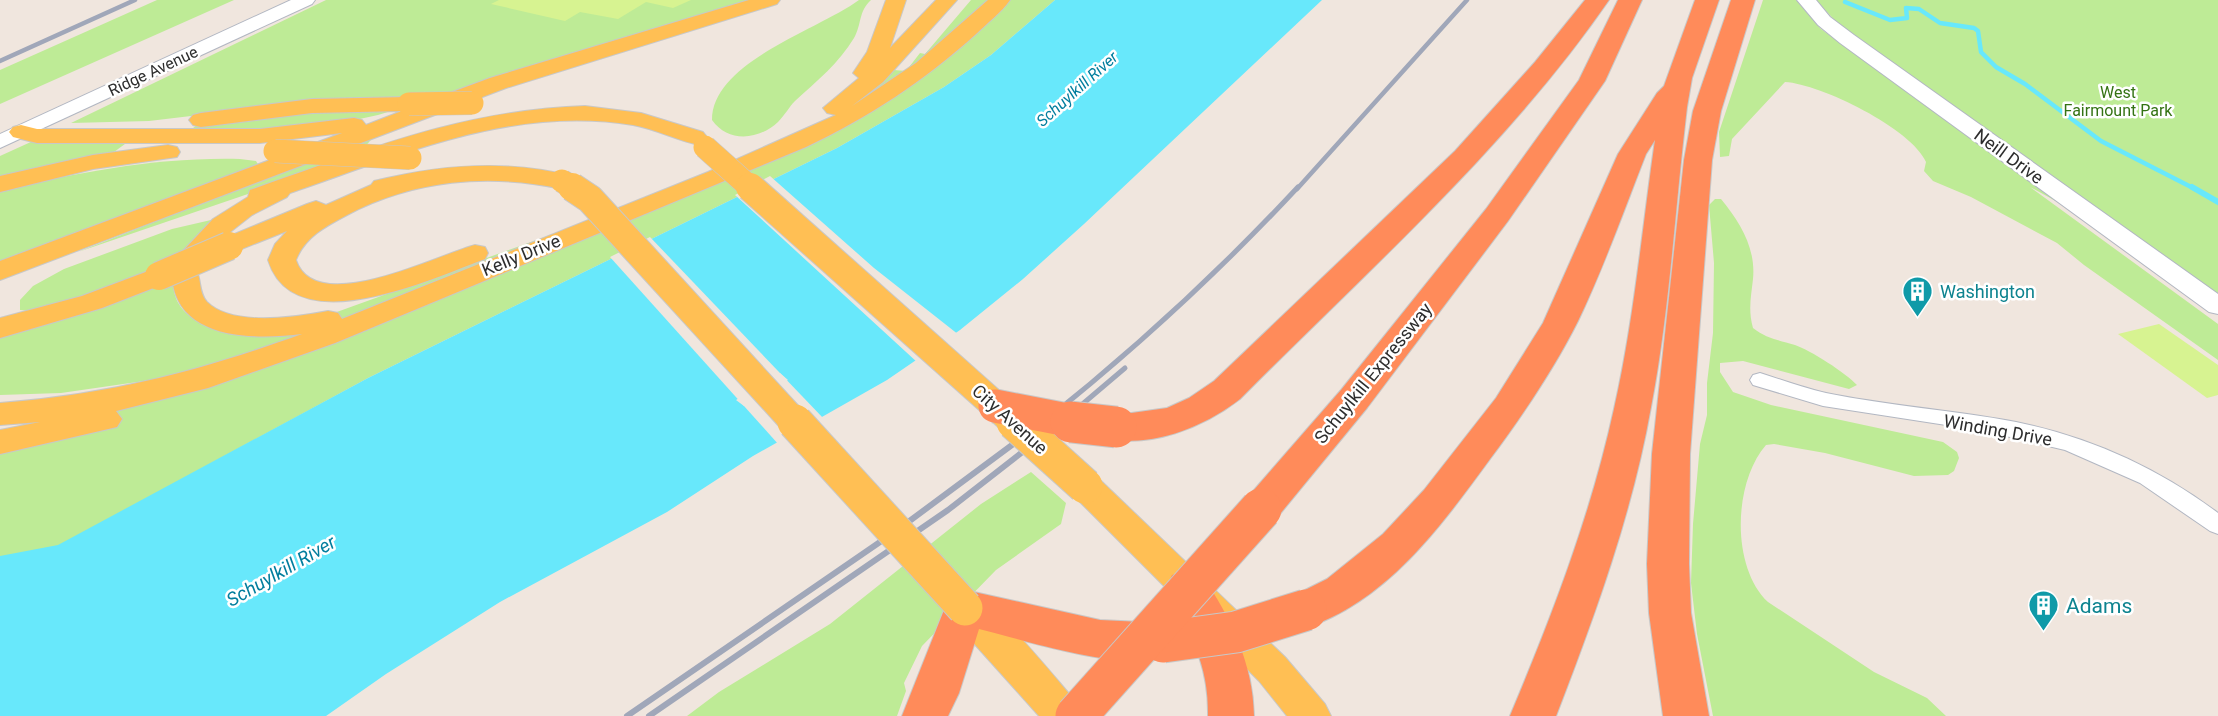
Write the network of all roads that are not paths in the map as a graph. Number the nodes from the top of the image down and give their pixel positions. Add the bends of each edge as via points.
1 (306, 0) edge
2 (771, 0) edge
3 (896, 0) edge
4 (947, 0) edge
5 (961, 0) edge
6 (1000, 0) edge
7 (1597, 0) edge
8 (1630, 0) edge
9 (1653, 0) edge
10 (1707, 0) edge
11 (1743, 0) edge
12 (1806, 0) edge
13 (1679, 78) junction
14 (1592, 81) junction
15 (461, 102) junction
16 (838, 123) junction
17 (778, 136) junction
18 (10, 137) edge
19 (700, 142) junction
20 (301, 181) junction
21 (562, 181) junction
22 (401, 183) junction
23 (0, 184) edge
24 (180, 267) junction
25 (0, 271) edge
26 (0, 283) edge
27 (444, 287) junction
28 (2218, 306) edge
29 (0, 328) edge
30 (268, 357) junction
31 (1760, 380) dead end
32 (995, 406) junction
33 (0, 414) edge
34 (0, 442) edge
35 (2218, 525) edge
36 (1187, 587) junction
37 (965, 608) junction
38 (931, 704) edge
39 (1064, 716) edge
40 (1076, 716) edge
41 (1231, 716) edge
42 (1311, 716) edge
43 (1533, 716) edge
44 (1686, 716) edge

1 - 18 main road, Ridge Avenue
2 - 15 main road
3 - 17 main road via 878,51 857,81
4 - 17 main road via 863,88 835,108
5 - 16 main road via 887,84
6 - 16 main road, Kelly Drive via 916,76
7 - 32 highway, bridge via 1545,68 1465,157 1208,406 1178,420 1140,427 1080,424
8 - 14 highway, Schuylkill Expressway
9 - 14 highway via 1632,36
10 - 13 highway
11 - 44 highway via 1699,148 1673,426 1668,564 1676,662
12 - 28 main road, Neill Drive via 1847,39
13 - 37 highway, bridge via 1632,154 1564,313 1509,407 1445,491 1371,570 1342,591 1267,625 1225,636 1163,642 1100,639
13 - 43 highway via 1645,346 1617,480
14 - 40 highway, Schuylkill Expressway, bridge via 1415,322 1261,509
15 - 18 main road, bridge via 312,106 142,127
15 - 18 main road via 289,135
15 - 19 main road, City Avenue via 624,105 674,118
15 - 25 main road
16 - 27 main road, Kelly Drive
17 - 22 main road via 384,285 354,292 321,292 297,284 284,271 286,251 303,230 345,203
19 - 20 main road via 631,117 520,116 455,129
19 - 32 main road, City Avenue, bridge
20 - 24 main road via 236,214
20 - 26 main road
21 - 22 main road via 488,172
21 - 23 main road, bridge via 509,164 216,150 82,164
21 - 37 main road, bridge via 590,199
22 - 24 main road, bridge via 350,196
24 - 27 main road via 186,291 200,311 248,327 322,322
24 - 29 main road via 66,310
27 - 30 main road, Kelly Drive
30 - 33 main road, Kelly Drive via 133,397
30 - 34 main road via 163,402
31 - 35 street, Winding Drive via 1844,405 2012,429 2065,442 2161,484
32 - 36 main road, City Avenue, bridge via 1085,485
36 - 41 highway via 1219,641
36 - 42 main road, City Avenue via 1272,669
37 - 38 highway
37 - 39 main road

